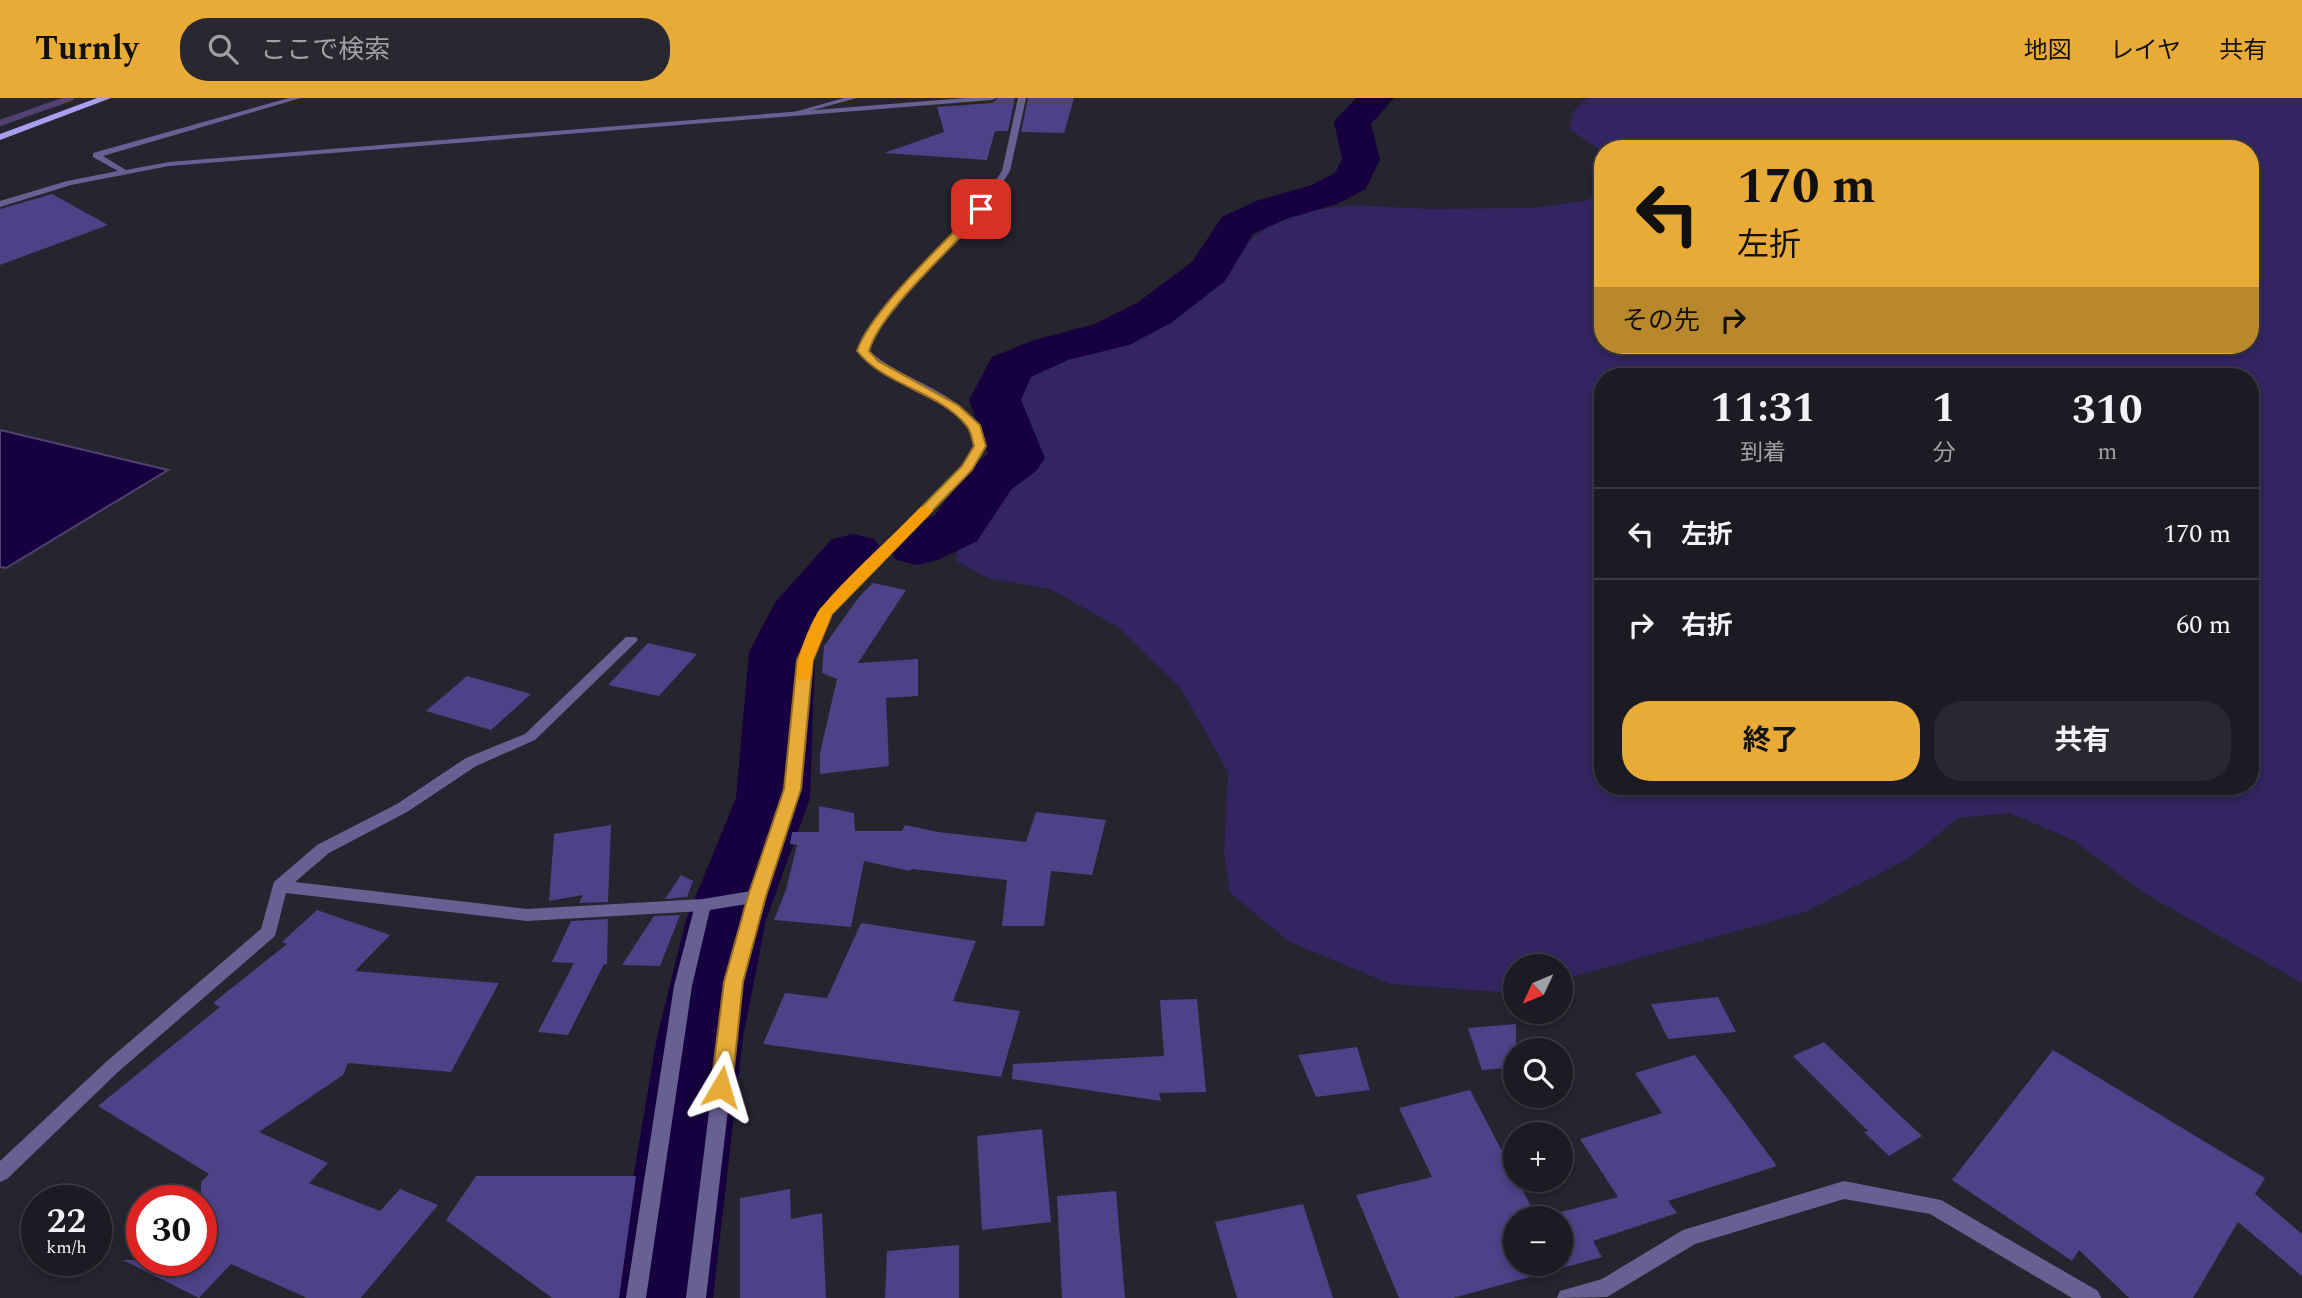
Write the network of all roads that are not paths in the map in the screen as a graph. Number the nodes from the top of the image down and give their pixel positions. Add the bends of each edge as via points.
1 (106, 98) edge
2 (297, 98) edge
3 (853, 98) edge
4 (992, 98) edge
5 (1022, 98) edge
6 (792, 114) junction
7 (0, 137) edge
8 (123, 171) junction
9 (0, 205) edge
10 (631, 640) dead end
11 (280, 886) junction
12 (755, 896) junction
13 (703, 905) junction
14 (0, 1173) edge
15 (636, 1298) edge
16 (696, 1298) edge
17 (1567, 1298) edge
18 (2091, 1298) edge

1 - 7 main road
2 - 8 street via 96,155
3 - 6 street
4 - 6 street
5 - 12 street via 1006,171 981,209 867,338 863,351 874,364 954,407 974,425 980,446 968,468 825,613 805,660 792,789
6 - 8 street
8 - 9 street
10 - 11 street via 530,737 471,762 402,808 323,849
11 - 13 street via 527,915
11 - 14 street via 269,932 112,1067
12 - 13 street
12 - 16 street via 734,982
13 - 15 street via 683,986
17 - 18 street via 1607,1287 1690,1236 1844,1190 1934,1206

